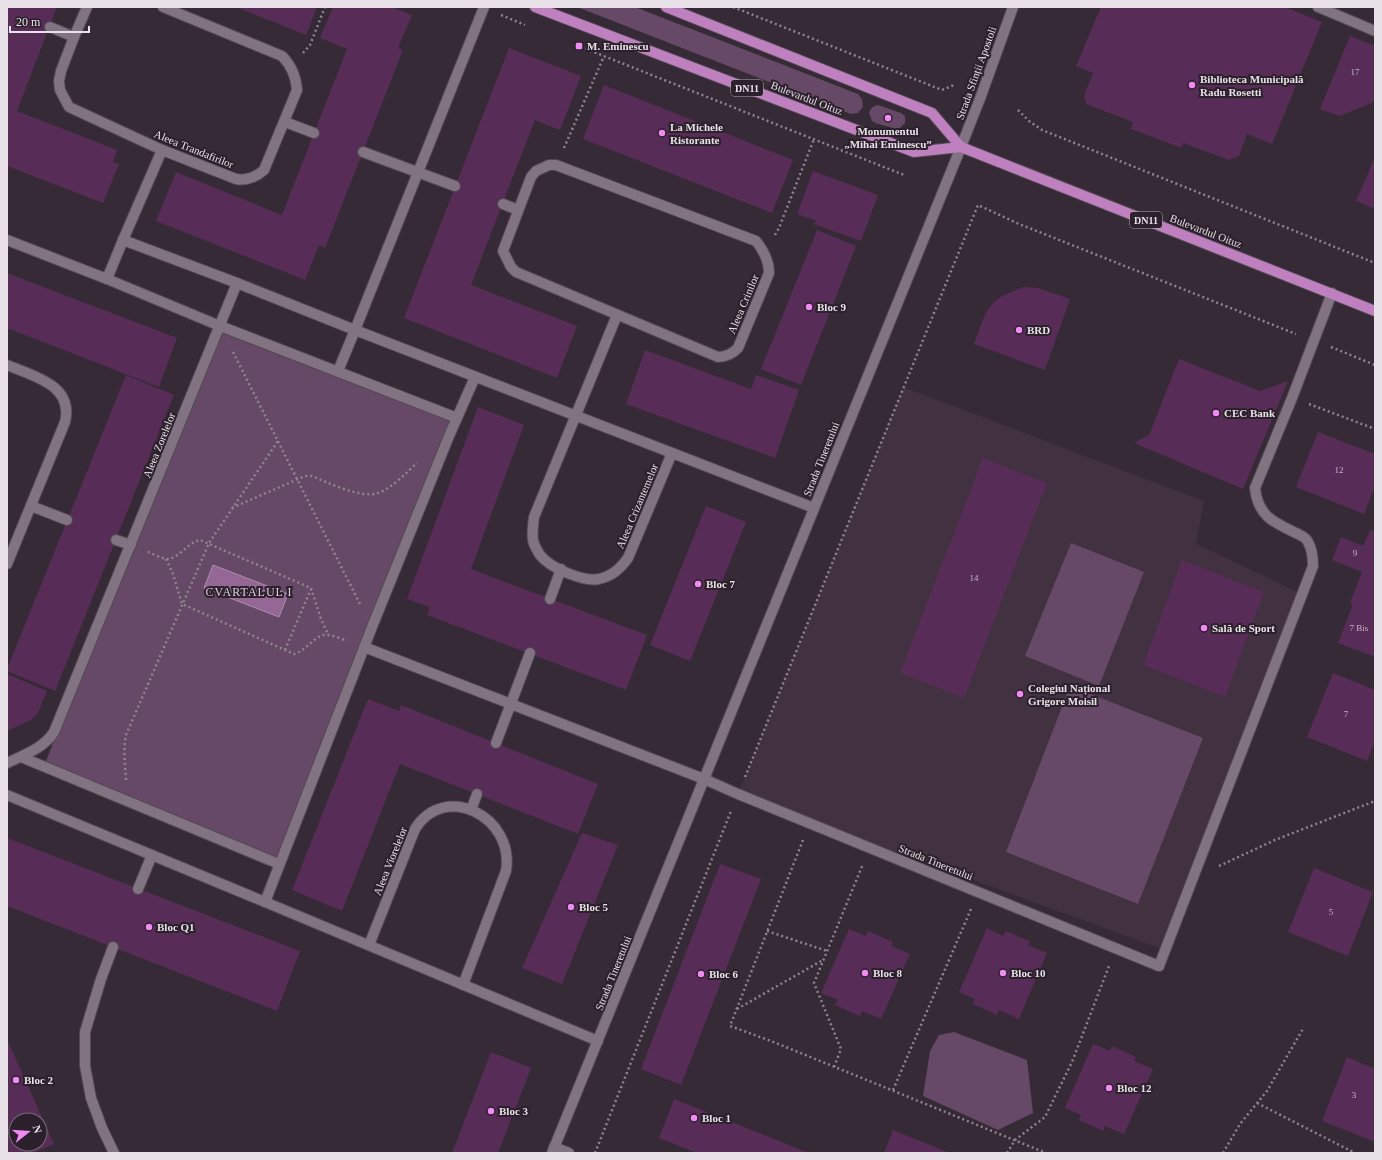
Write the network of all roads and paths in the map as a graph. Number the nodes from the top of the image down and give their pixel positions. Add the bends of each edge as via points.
1 (87, 7) edge
2 (163, 7) edge
3 (325, 7) edge
4 (535, 7) edge
5 (666, 7) edge
6 (733, 7) edge
7 (1013, 7) edge
8 (1318, 7) edge
9 (484, 8) edge
10 (50, 26) dead end
11 (528, 26) dead end
12 (1375, 31) edge
13 (74, 37) junction
14 (572, 43) dead end
15 (604, 56) junction
16 (291, 66) junction
17 (954, 85) dead end
18 (1018, 110) dead end
19 (285, 122) junction
20 (314, 133) dead end
21 (814, 139) junction
22 (960, 148) junction
23 (162, 150) junction
24 (363, 152) dead end
25 (556, 165) junction
26 (418, 172) junction
27 (904, 175) dead end
28 (455, 186) dead end
29 (503, 204) dead end
30 (518, 210) junction
31 (7, 240) edge
32 (124, 240) junction
33 (763, 251) junction
34 (1375, 263) edge
35 (107, 279) junction
36 (237, 283) junction
37 (1332, 293) junction
38 (1375, 311) edge
39 (616, 315) junction
40 (220, 326) junction
41 (355, 330) junction
42 (1314, 340) junction
43 (7, 365) edge
44 (1375, 365) edge
45 (338, 371) junction
46 (475, 377) junction
47 (1292, 398) junction
48 (575, 416) junction
49 (457, 418) junction
50 (1375, 429) edge
51 (278, 441) junction
52 (672, 453) junction
53 (421, 460) dead end
54 (297, 479) junction
55 (31, 506) junction
56 (232, 508) junction
57 (814, 508) junction
58 (67, 520) dead end
59 (116, 540) dead end
60 (209, 543) junction
61 (131, 545) junction
62 (166, 559) junction
63 (7, 564) edge
64 (561, 569) junction
65 (312, 588) junction
66 (550, 598) dead end
67 (182, 604) junction
68 (372, 627) junction
69 (328, 634) junction
70 (364, 647) junction
71 (285, 650) junction
72 (530, 653) dead end
73 (511, 704) junction
74 (496, 743) dead end
75 (22, 756) junction
76 (7, 763) edge
77 (704, 779) junction
78 (477, 794) dead end
79 (738, 794) junction
80 (7, 795) edge
81 (1375, 800) edge
82 (128, 801) junction
83 (471, 810) junction
84 (809, 823) junction
85 (870, 848) junction
86 (152, 855) junction
87 (279, 864) junction
88 (1193, 877) junction
89 (138, 889) dead end
90 (978, 892) junction
91 (265, 902) junction
92 (767, 930) junction
93 (369, 945) junction
94 (113, 947) dead end
95 (1116, 949) junction
96 (827, 951) junction
97 (824, 960) junction
98 (463, 985) junction
99 (737, 1009) junction
100 (1304, 1028) dead end
101 (598, 1041) junction
102 (834, 1067) junction
103 (893, 1090) junction
104 (1257, 1103) junction
105 (1015, 1140) junction
106 (553, 1150) edge
107 (114, 1153) edge
108 (569, 1153) edge
109 (595, 1153) edge
110 (1007, 1153) edge
111 (1046, 1153) edge
112 (1223, 1153) edge
113 (1355, 1153) edge

1 - 13 street, Aleea Trandafirilor
2 - 16 street via 282,56
3 - 16 path via 310,45
4 - 22 main road, Bulevardul Oituz / DN11 via 914,152
5 - 22 main road via 932,113
6 - 17 path via 942,90
7 - 22 street, Strada Sfinții Apostoli
8 - 12 street
9 - 11 path
9 - 26 street
10 - 13 street
13 - 23 street, Aleea Trandafirilor via 59,81 62,94 70,106
14 - 15 path
15 - 21 path
15 - 25 path
16 - 19 street, Aleea Trandafirilor via 297,90
18 - 34 path via 1042,130
19 - 20 street
19 - 23 street, Aleea Trandafirilor via 264,170 243,180
21 - 27 path
21 - 33 path via 779,228
22 - 37 main road, Bulevardul Oituz / DN11
22 - 57 street, Strada Tineretului
23 - 32 street
24 - 26 street
25 - 30 street, Aleea Crinilor via 549,165 536,171 531,177
25 - 33 street via 756,241
26 - 28 street
26 - 41 street
29 - 30 street
30 - 39 street, Aleea Crinilor via 503,251 510,267 516,272
31 - 35 street
32 - 35 street
32 - 36 street
33 - 39 street, Aleea Crinilor via 769,265 769,273 738,348 728,355 718,357
35 - 40 street
36 - 40 street, Aleea Zorelelor
36 - 41 street
37 - 38 main road, Bulevardul Oituz / DN11
37 - 42 street
39 - 48 street, Aleea Crizantemelor
40 - 45 street
40 - 51 path
40 - 61 street, Aleea Zorelelor
41 - 45 street
41 - 46 street
42 - 44 path
42 - 47 street
42 - 79 path via 1019,224 978,205
43 - 55 street via 55,387 62,396 66,409 65,422
45 - 49 street
46 - 48 street
46 - 49 street
47 - 50 path
47 - 88 street via 1255,488 1256,500 1271,520 1308,540 1313,566
48 - 52 street
48 - 64 street, Aleea Crizantemelor via 534,517 532,532 541,556
49 - 68 street
51 - 54 path
51 - 56 path
52 - 57 street
52 - 64 street, Aleea Crizantemelor via 628,558 620,568 613,574 598,579 583,578
53 - 54 path via 387,489 378,493 356,492 310,476
54 - 56 path
54 - 68 path
55 - 58 street
55 - 63 street
56 - 60 path
57 - 77 street, Strada Tineretului
59 - 61 street
60 - 62 path via 196,541
60 - 65 path
60 - 67 path
61 - 62 path
61 - 75 street, Aleea Zorelelor via 54,732 43,745
62 - 67 path
64 - 66 street
65 - 69 path
65 - 71 path
67 - 71 path
67 - 82 path via 126,735 124,759
68 - 70 street
69 - 70 path
69 - 71 path via 316,638 299,653 294,654
70 - 73 street
70 - 87 street
72 - 73 street
73 - 74 street
73 - 77 street
75 - 76 street, Aleea Zorelelor
75 - 82 street
77 - 79 street, Strada Tineretului
77 - 101 street, Strada Tineretului
78 - 83 street
79 - 84 street, Strada Tineretului
79 - 109 path
80 - 86 street
81 - 88 path via 1275,840
82 - 87 street
83 - 93 street, Aleea Viorelelor via 453,806 436,811 420,821
83 - 98 street, Aleea Viorelelor via 486,818 498,832 506,850 507,861 506,870
84 - 85 street, Strada Tineretului
84 - 92 path
85 - 90 street, Strada Tineretului
85 - 96 path
86 - 89 street
86 - 91 street
87 - 91 street
88 - 95 street, Strada Tineretului via 1159,966
90 - 95 street, Strada Tineretului
90 - 103 path
91 - 93 street
92 - 96 path
92 - 99 path
93 - 98 street
94 - 107 street via 85,1032 85,1066 102,1128
95 - 105 path via 1072,1062 1045,1117
96 - 97 path
97 - 99 path
97 - 102 path via 814,983 841,1049
98 - 101 street
99 - 102 path via 730,1026
100 - 104 path via 1267,1091
101 - 106 street, Strada Tineretului
102 - 103 path
103 - 105 path
104 - 112 path via 1240,1124
104 - 113 path
105 - 110 path
105 - 111 path
106 - 108 street

